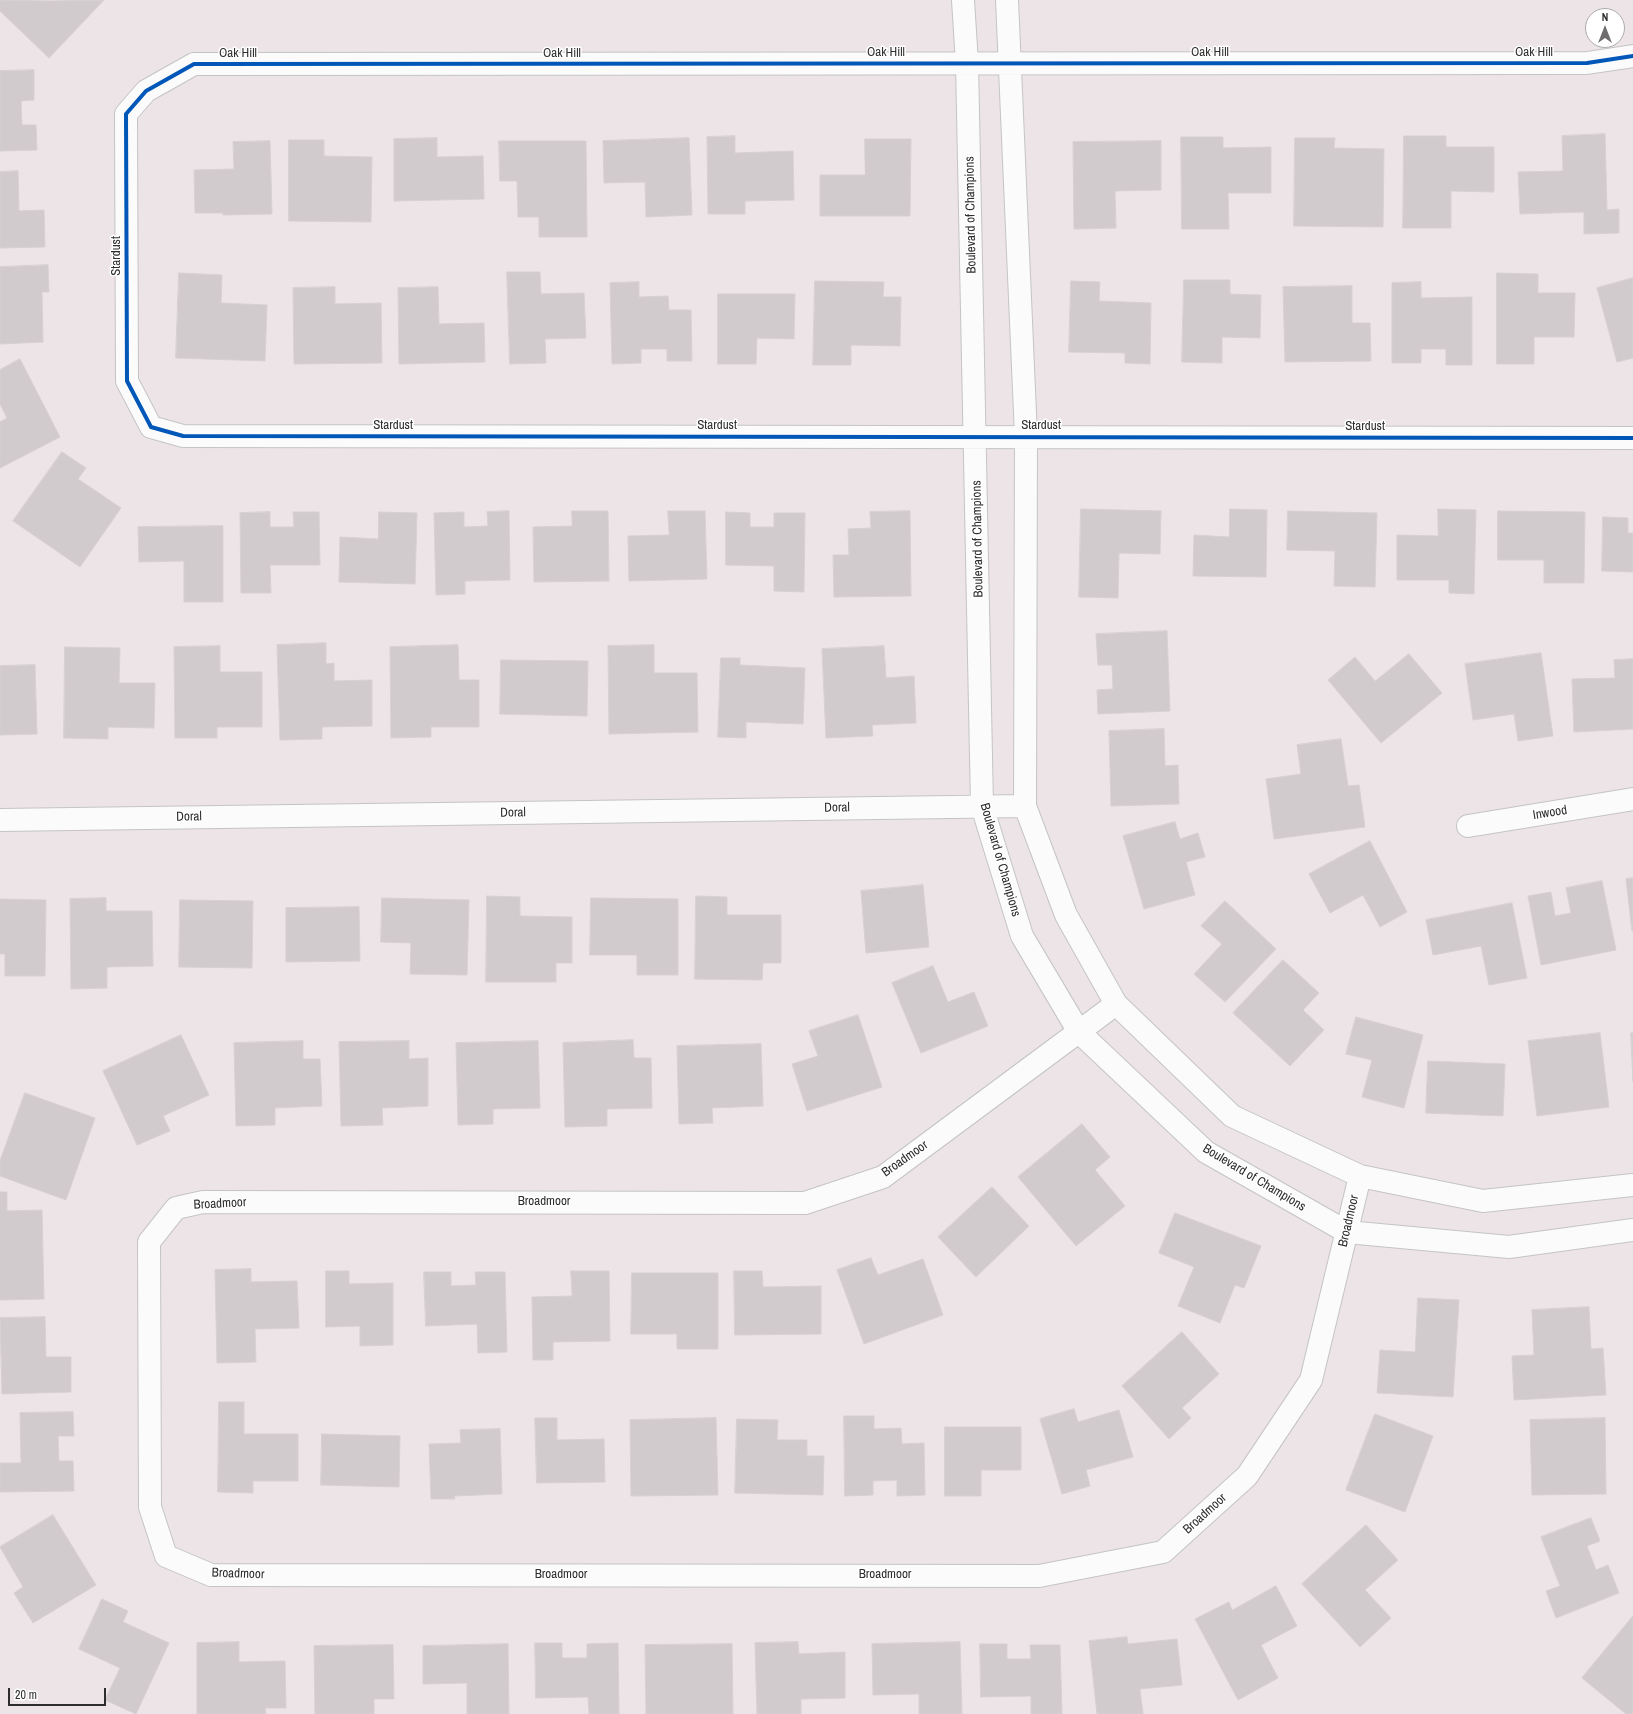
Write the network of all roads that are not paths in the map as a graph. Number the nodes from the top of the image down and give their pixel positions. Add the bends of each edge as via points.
1 (963, 0) edge
2 (1007, 0) edge
3 (1633, 56) edge
4 (967, 63) junction
5 (1010, 63) junction
6 (146, 91) joint
7 (976, 436) junction
8 (1026, 436) junction
9 (1633, 438) edge
10 (1633, 799) edge
11 (982, 806) junction
12 (1025, 806) junction
13 (0, 820) edge
14 (1468, 826) dead end
15 (1116, 1004) junction
16 (1079, 1032) junction
17 (1360, 1176) junction
18 (1633, 1185) edge
19 (1633, 1230) edge
20 (1347, 1232) junction

1 - 4 street, Boulevard of Champions
2 - 5 street
3 - 5 street, Oak Hill via 1587,63
4 - 5 street, Oak Hill
4 - 6 street, Oak Hill via 194,64
4 - 7 street, Boulevard of Champions
5 - 8 street
6 - 7 street, Stardust via 126,114 127,381 151,427 183,436
7 - 8 street, Stardust
7 - 11 street, Boulevard of Champions
8 - 9 street, Stardust
8 - 12 street
10 - 14 street, Inwood
11 - 12 street, Doral
11 - 13 street, Doral
11 - 16 street, Boulevard of Champions via 1022,936
12 - 15 street via 1066,915
15 - 16 street, Broadmoor
15 - 17 street via 1232,1116
16 - 20 street, Boulevard of Champions via 1206,1152
16 - 20 street, Broadmoor via 883,1177 805,1203 203,1202 176,1208 149,1242 150,1507 166,1556 211,1575 1040,1576 1163,1552 1247,1476 1311,1380
17 - 18 street via 1483,1201
17 - 20 street, Broadmoor
19 - 20 street, Boulevard of Champions via 1509,1247

